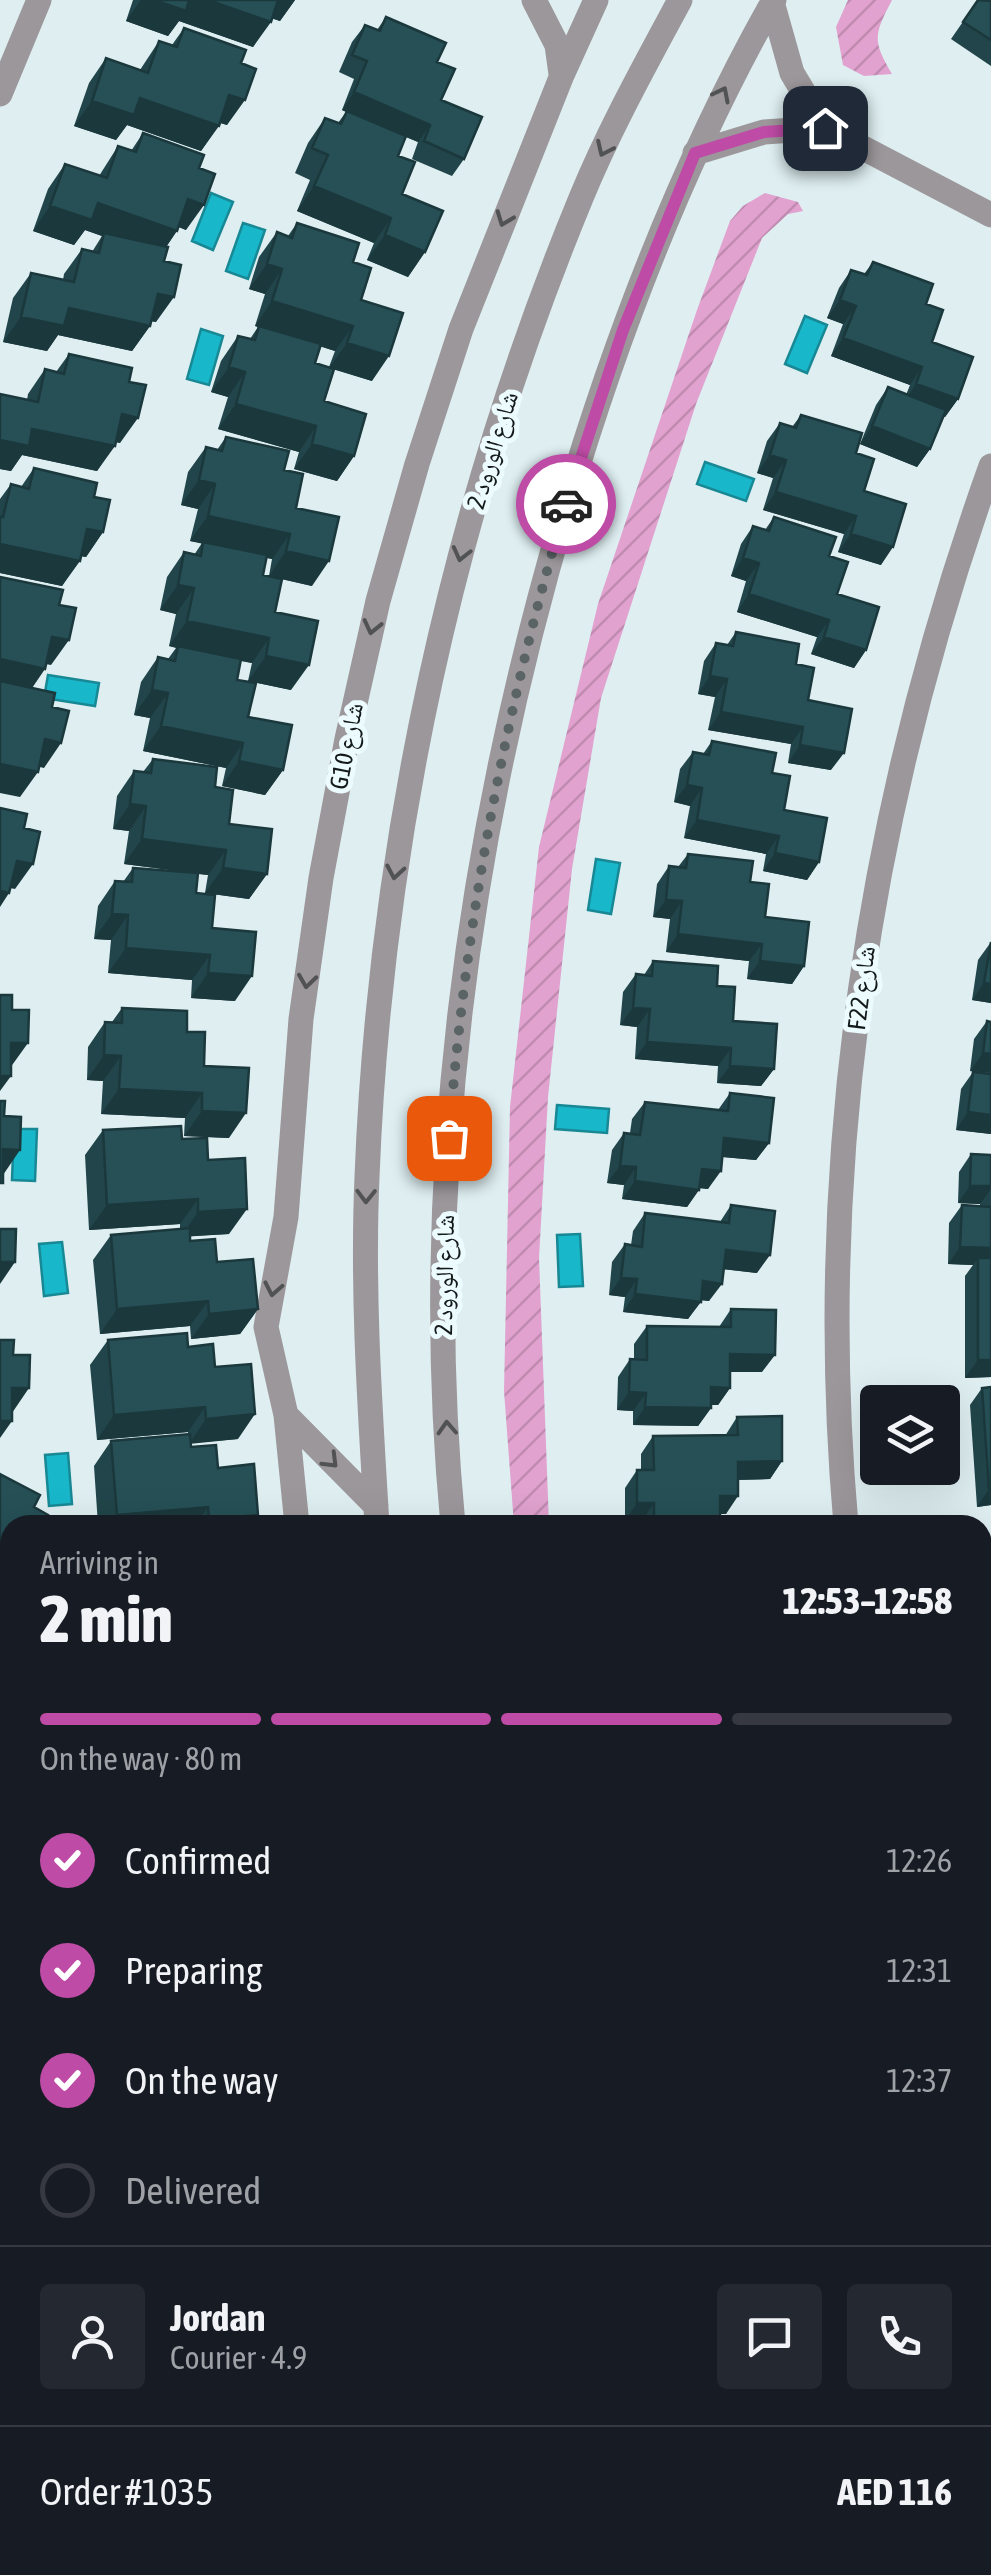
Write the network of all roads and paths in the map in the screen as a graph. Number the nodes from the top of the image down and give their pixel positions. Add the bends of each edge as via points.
1 (39, 0) edge
2 (534, 0) edge
3 (596, 0) edge
4 (680, 0) edge
5 (773, 1) edge
6 (562, 76) junction
7 (0, 94) edge
8 (825, 128) junction
9 (695, 153) junction
10 (991, 215) edge
11 (991, 466) edge
12 (286, 1416) junction
13 (296, 1515) edge
14 (377, 1515) edge
15 (452, 1515) edge
16 (845, 1515) edge

1 - 7 street
2 - 6 street via 557,44
3 - 6 street, G10 شارع
4 -> 14 street, شارع الورود 2 via 582,195 540,303 470,520 418,740 390,902 370,1102 365,1293
5 - 8 street via 792,73
9 -> 5 street, شارع الورود 2
6 -> 12 street, G10 شارع via 422,447 347,738 304,1001 286,1217 266,1327
8 - 9 street via 764,132
8 - 10 street
15 -> 9 street, شارع الورود 2 via 444,1206 464,977 490,816 528,640 582,450
11 - 16 street, F22 شارع via 908,734 863,972 836,1286
12 - 13 street, G10 شارع
12 -> 14 street

